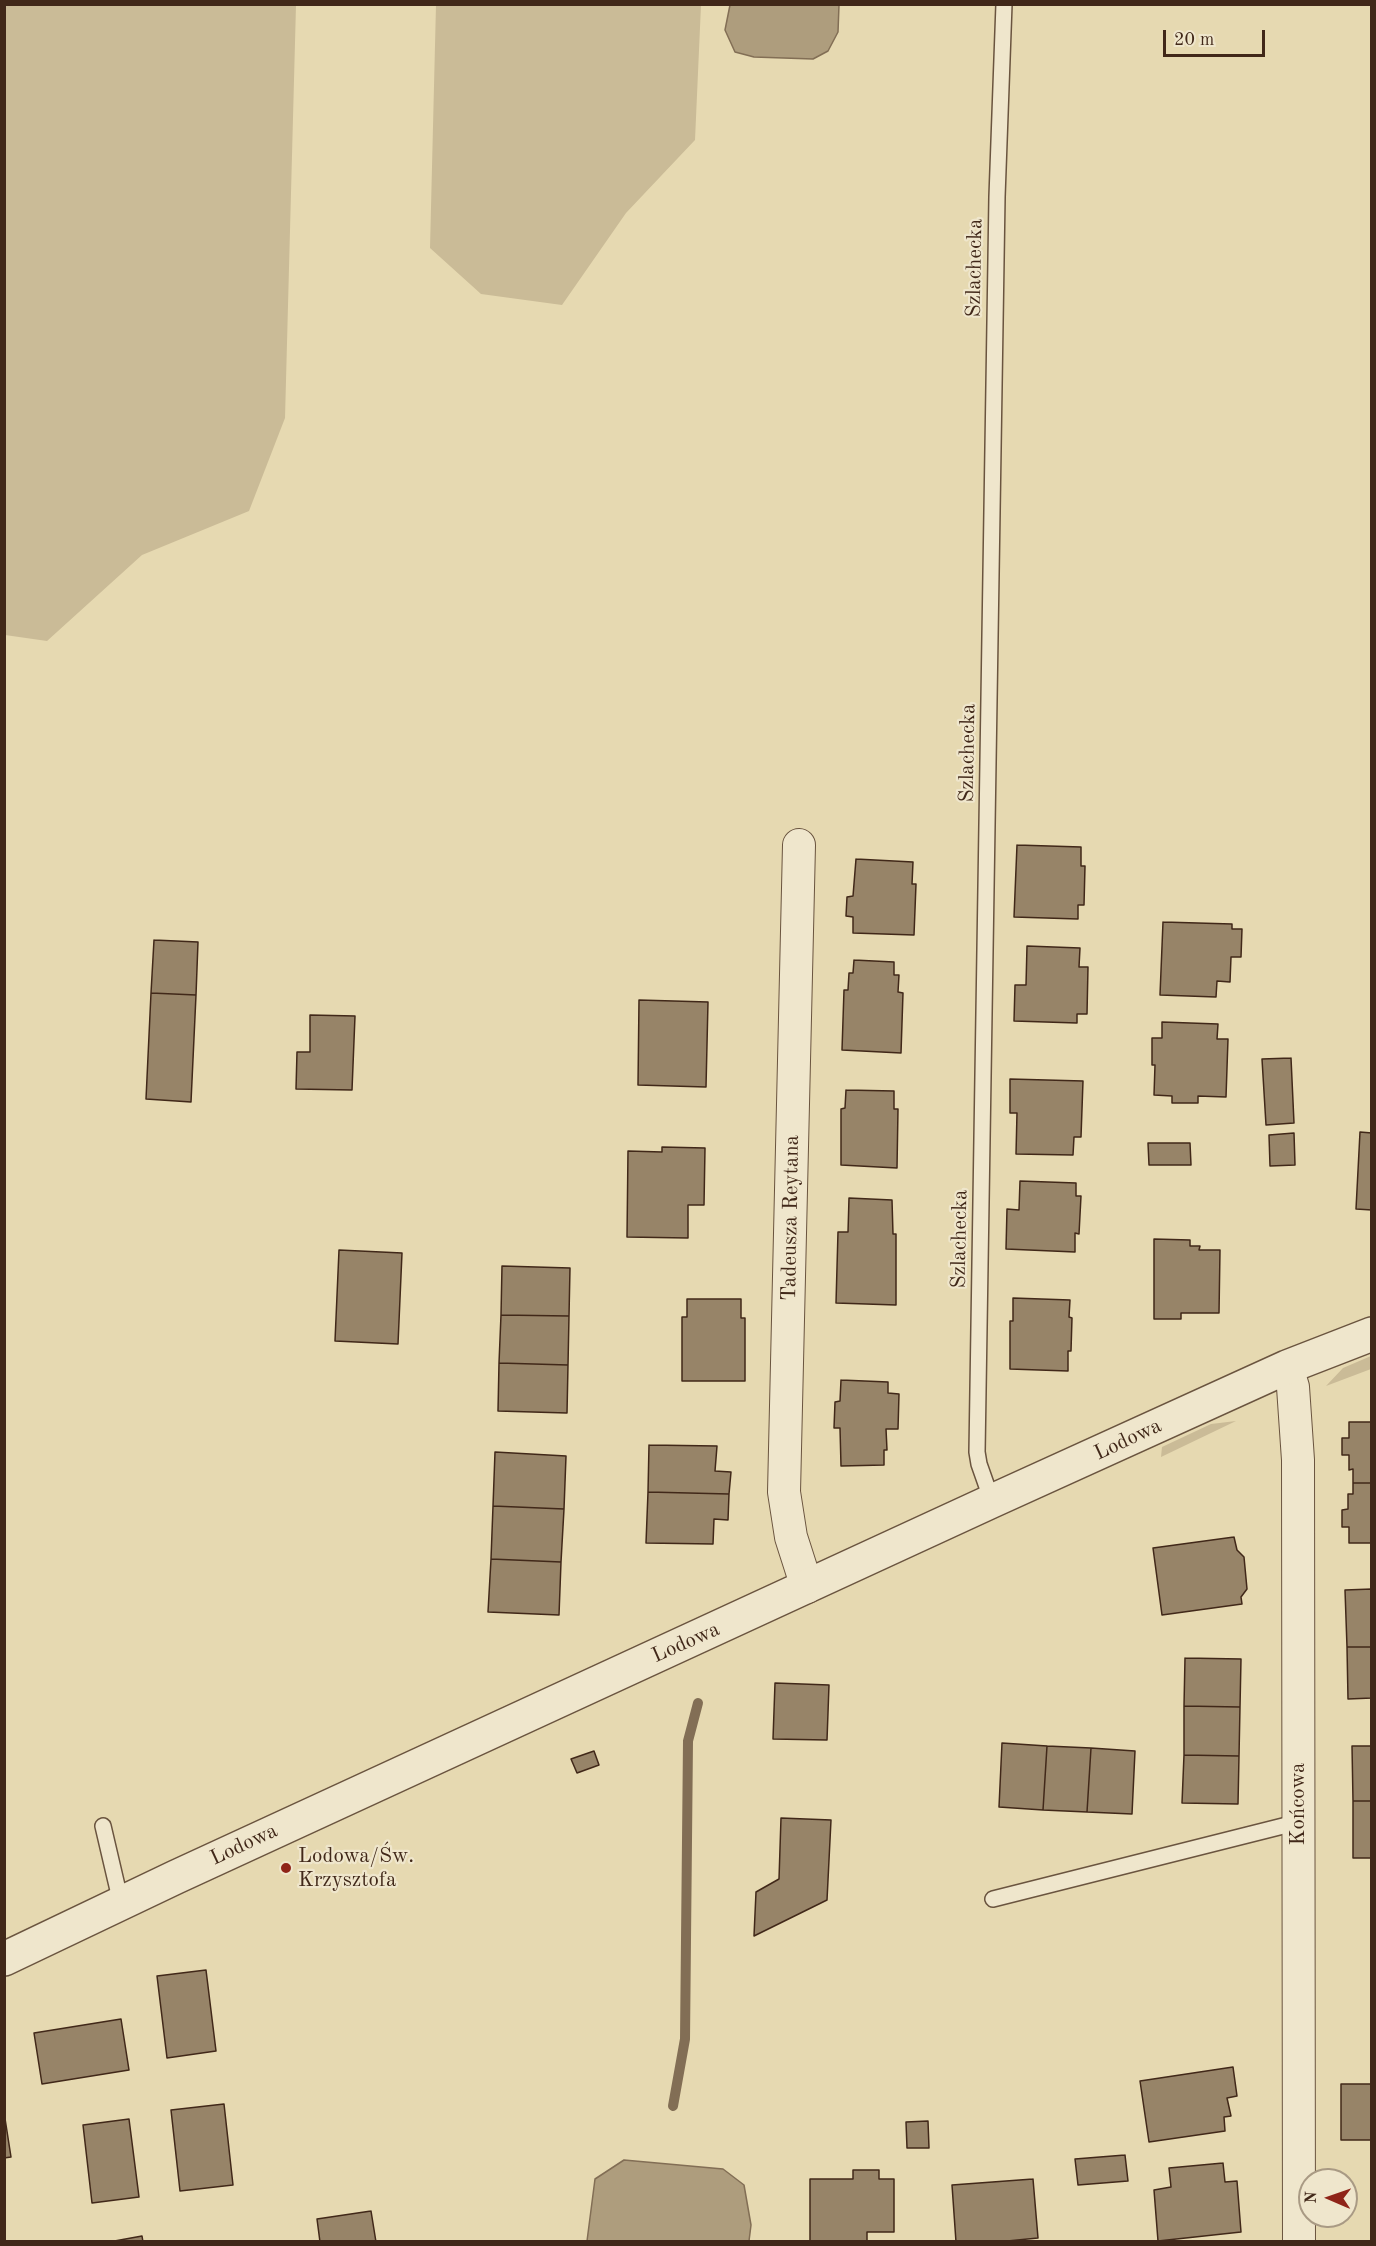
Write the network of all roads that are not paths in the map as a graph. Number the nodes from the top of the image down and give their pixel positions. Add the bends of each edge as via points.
1 (1004, 4) edge
2 (799, 845) dead end
3 (1371, 1334) edge
4 (1287, 1367) junction
5 (992, 1501) junction
6 (807, 1587) junction
7 (1299, 1822) junction
8 (103, 1826) dead end
9 (993, 1899) dead end
10 (121, 1903) junction
11 (4, 1959) edge
12 (1299, 2241) edge

1 - 5 lane, Szlachecka via 977,1452
2 - 6 street, Tadeusza Reytana via 784,1492 791,1537
3 - 4 street, Lodowa
4 - 5 street, Lodowa
4 - 7 street, Końcowa via 1293,1387 1298,1460
5 - 6 street, Lodowa
6 - 10 street, Lodowa
7 - 9 lane
7 - 12 street, Końcowa
8 - 10 lane
10 - 11 street, Lodowa

